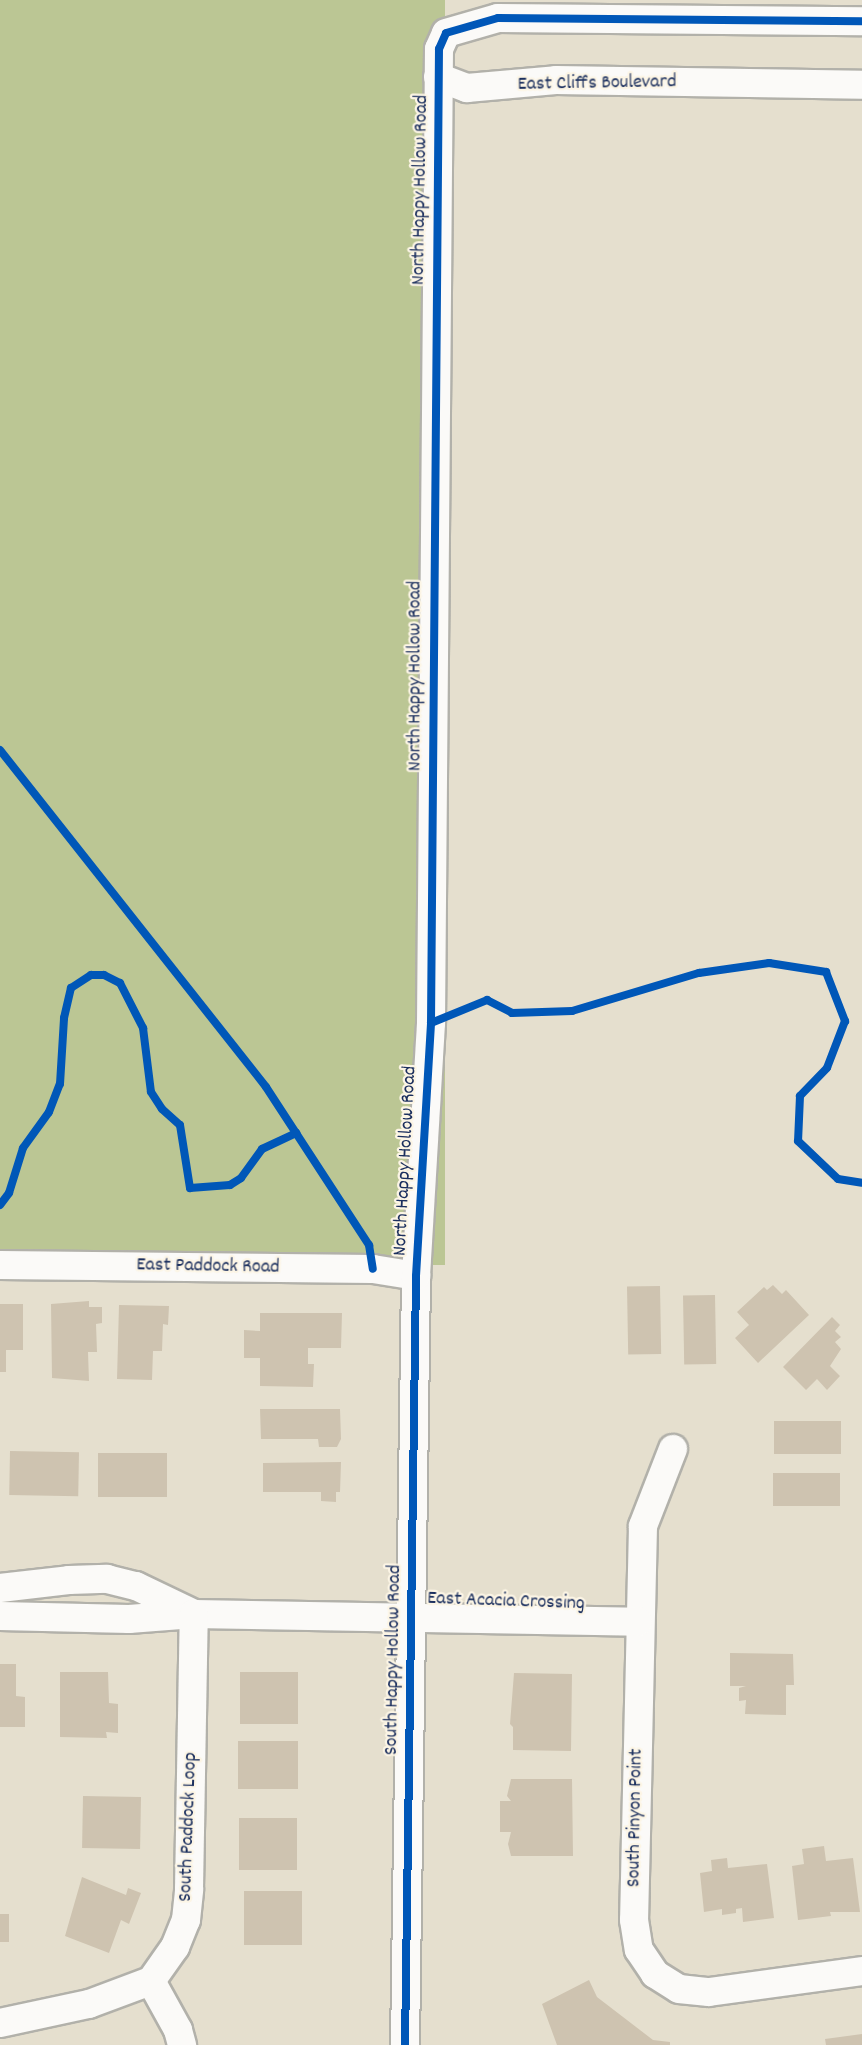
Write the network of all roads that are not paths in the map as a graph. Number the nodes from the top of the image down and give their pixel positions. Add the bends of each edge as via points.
1 (862, 21) edge
2 (438, 77) junction
3 (862, 85) edge
4 (0, 1265) edge
5 (416, 1276) junction
6 (673, 1449) dead end
7 (0, 1588) edge
8 (194, 1614) junction
9 (0, 1616) edge
10 (411, 1616) junction
11 (638, 1622) junction
12 (862, 1971) edge
13 (151, 1981) junction
14 (0, 2023) edge
15 (182, 2045) edge
16 (405, 2045) edge

1 - 2 street via 498,18 446,33 439,49
2 - 3 street, East Cliffs Boulevard via 467,88 556,80
2 - 5 street, North Happy Hollow Road via 431,1023
4 - 5 street, East Paddock Road via 373,1269
5 - 10 street, South Happy Hollow Road
6 - 11 street, South Pinyon Point via 643,1526
7 - 8 street, East Acacia Crossing via 107,1579 136,1586
8 - 9 street, East Acacia Crossing via 129,1619
8 - 10 street, East Acacia Crossing
8 - 13 street, South Paddock Loop via 186,1920 175,1947
10 - 11 street, East Acacia Crossing
10 - 16 street, South Happy Hollow Road
11 - 12 street, South Pinyon Point via 634,1920 639,1950 655,1974 679,1989 709,1992
13 - 14 street via 89,2004
13 - 15 street

